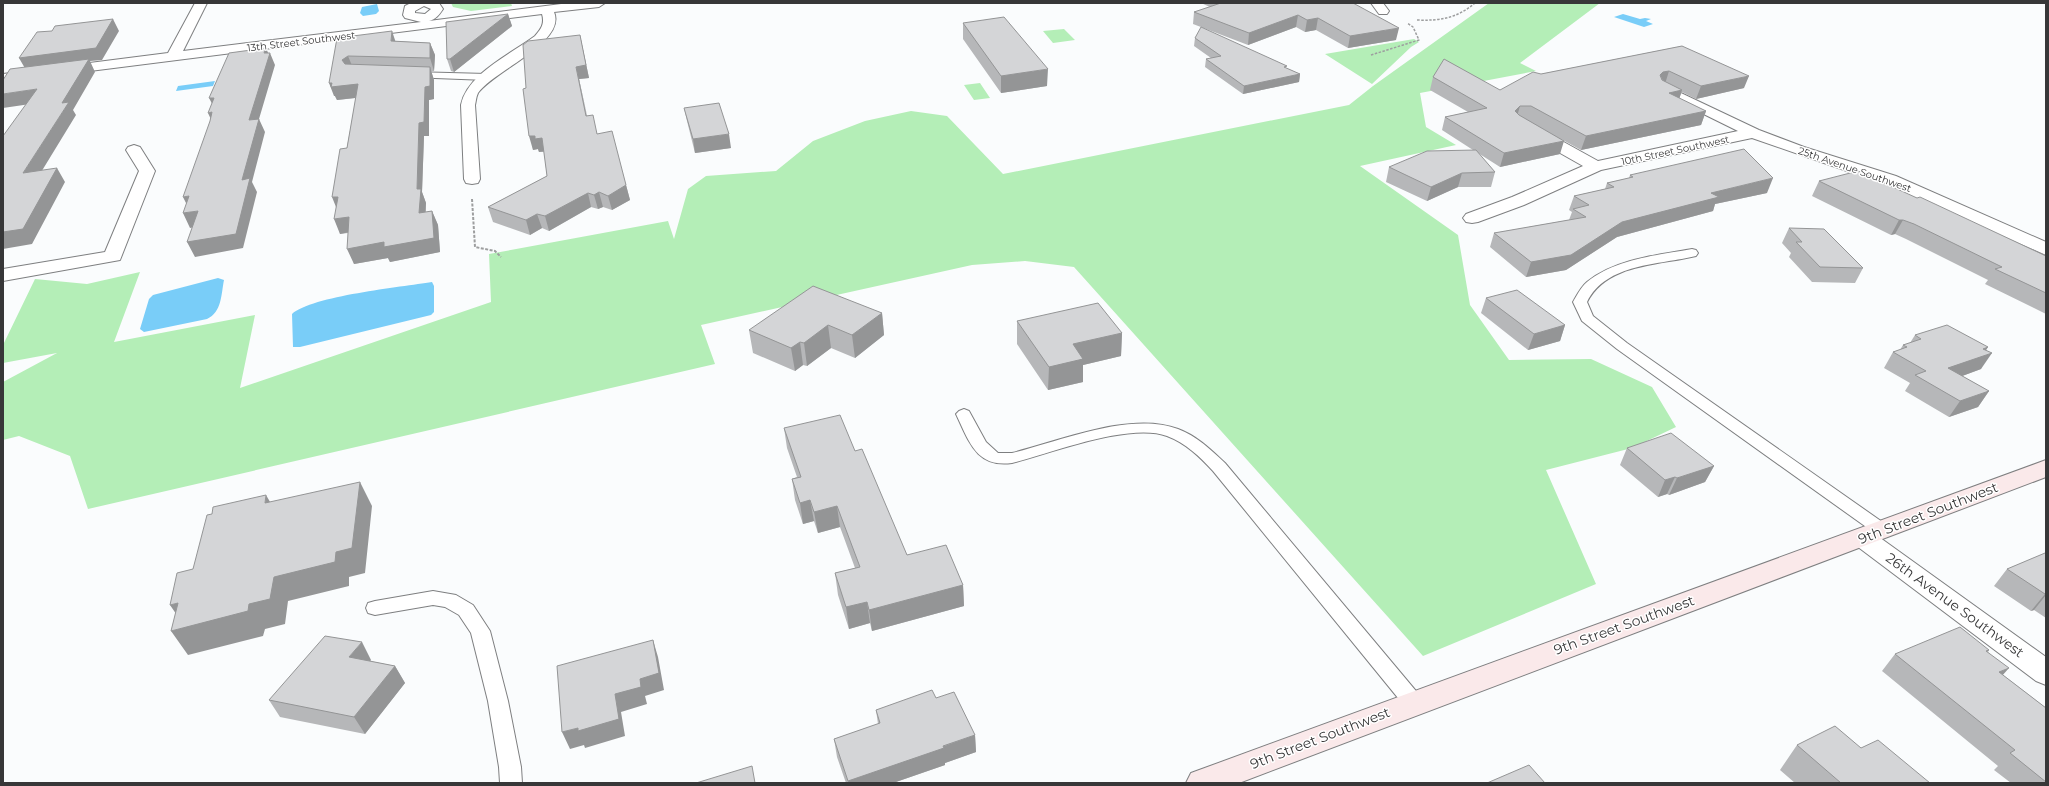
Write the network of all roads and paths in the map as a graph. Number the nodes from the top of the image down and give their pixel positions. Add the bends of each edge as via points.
1 (201, 3) edge
2 (421, 3) edge
3 (427, 3) edge
4 (599, 3) edge
5 (1475, 3) edge
6 (546, 10) junction
7 (1417, 20) dead end
8 (422, 22) junction
9 (1407, 23) dead end
10 (1371, 55) dead end
11 (173, 57) junction
12 (398, 74) edge
13 (487, 77) junction
14 (3, 78) edge
15 (1664, 90) edge
16 (1521, 124) edge
17 (1753, 133) junction
18 (134, 150) dead end
19 (1596, 166) junction
20 (472, 179) joint
21 (1472, 218) dead end
22 (2046, 249) edge
23 (1692, 253) dead end
24 (501, 257) dead end
25 (3, 274) edge
26 (964, 414) dead end
27 (2046, 468) edge
28 (1873, 534) junction
29 (375, 608) dead end
30 (2046, 672) edge
31 (1414, 703) junction
32 (511, 783) edge
33 (1202, 783) edge

1 - 11 street
2 - 8 street via 408,12
3 - 8 street via 436,6 437,9
4 - 6 street, 13th Street Southwest
5 - 7 path via 1455,18 1441,21
6 - 8 street, 13th Street Southwest
6 - 13 street via 550,22 539,40
8 - 11 street, 13th Street Southwest
9 - 10 path via 1413,27 1419,40
11 - 14 street, 13th Street Southwest
12 - 13 lane
13 - 20 street via 471,94 468,105
15 - 17 street, 25th Avenue Southwest
16 - 19 street
17 - 19 street, 10th Street Southwest
17 - 22 street, 25th Avenue Southwest via 1903,186
18 - 25 street via 147,171 113,256
19 - 21 street, 10th Street Southwest via 1518,201
20 - 24 path via 475,247 495,251
23 - 28 lane via 1652,260 1619,270 1591,285 1580,302 1587,318
26 - 31 lane via 984,450 990,456 1001,459 1113,430 1136,427 1165,430 1191,441 1219,467
27 - 28 main road, 9th Street Southwest
28 - 30 street, 26th Avenue Southwest
28 - 31 main road, 9th Street Southwest
29 - 32 lane via 433,598 449,600 466,610 482,638 498,701
31 - 33 main road, 9th Street Southwest

